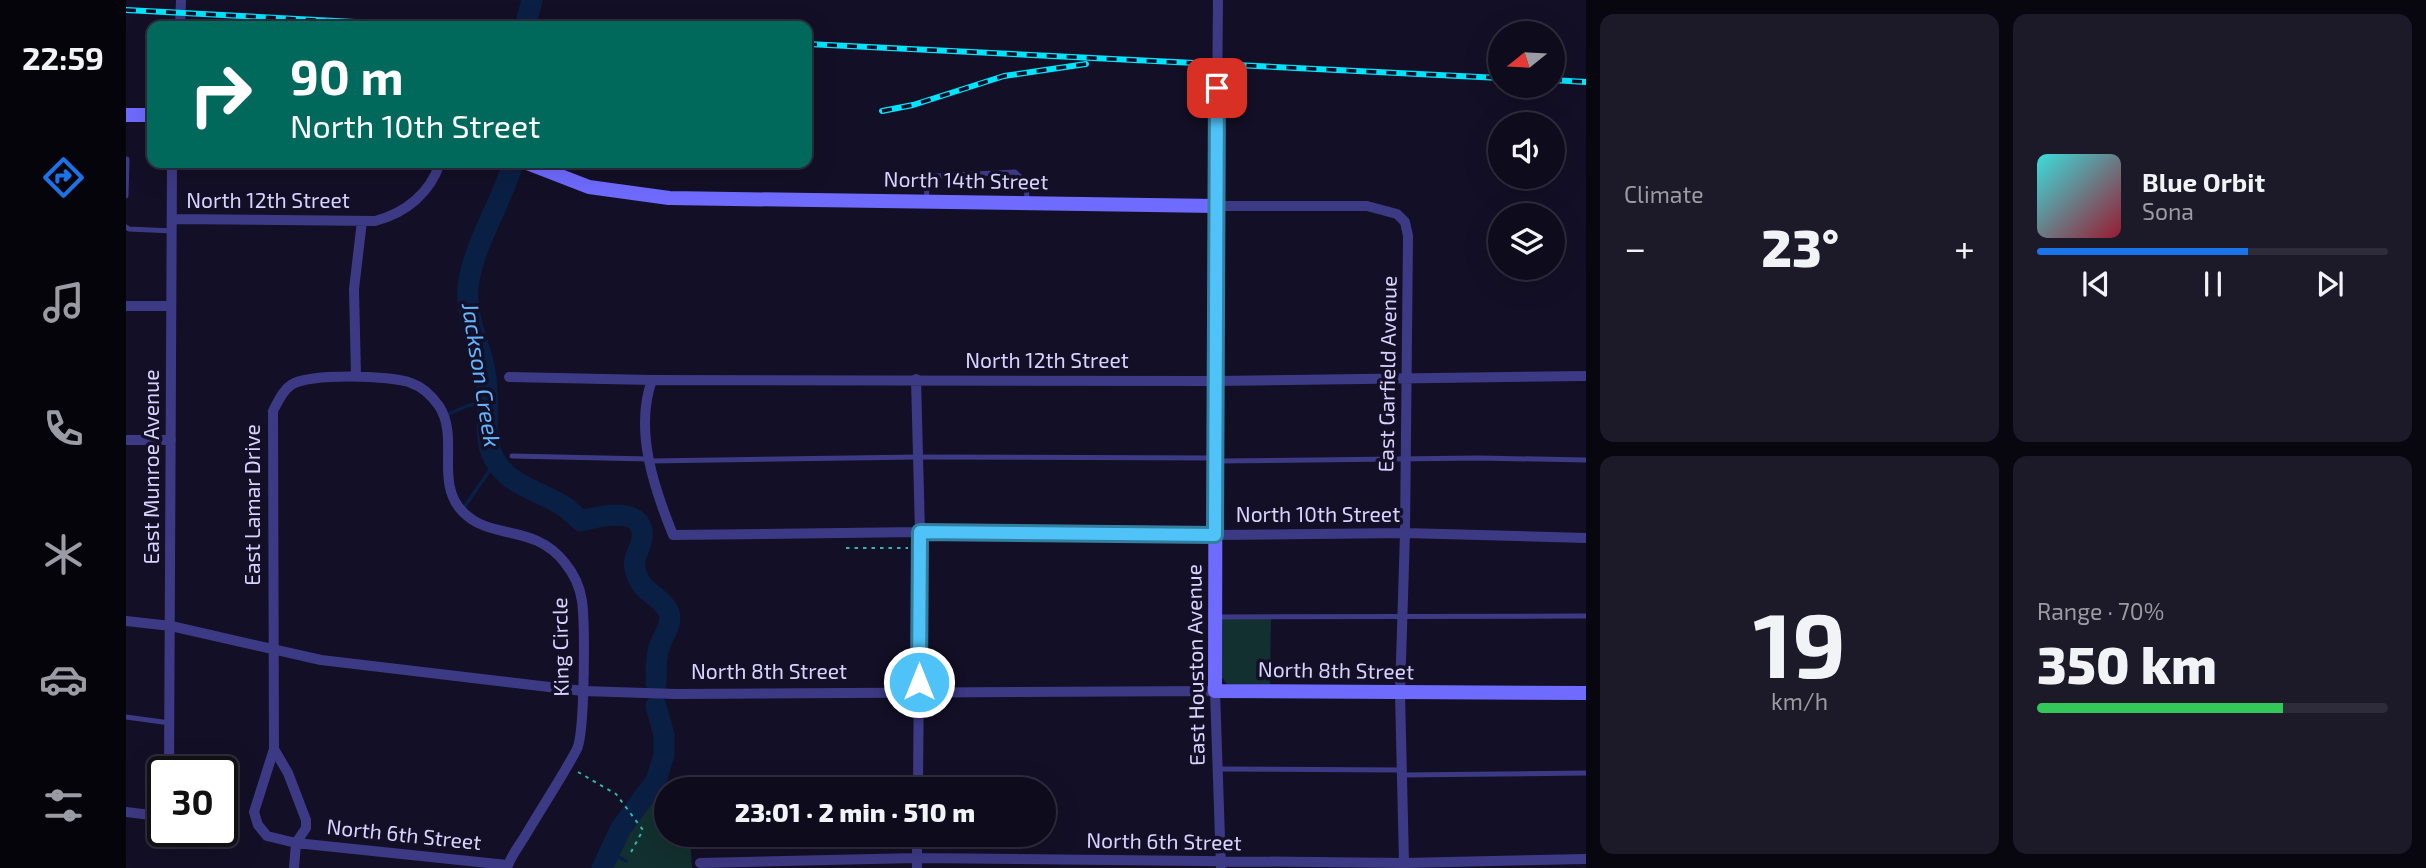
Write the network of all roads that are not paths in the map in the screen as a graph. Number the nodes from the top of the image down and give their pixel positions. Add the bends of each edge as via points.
1 (181, 0) edge
2 (1218, 0) edge
3 (180, 21) edge
4 (126, 115) edge
5 (147, 115) edge
6 (127, 159) edge
7 (172, 168) edge
8 (438, 168) edge
9 (539, 168) edge
10 (126, 196) edge
11 (927, 202) junction
12 (1027, 203) junction
13 (1216, 206) junction
14 (173, 219) junction
15 (362, 220) junction
16 (1405, 222) joint
17 (126, 227) edge
18 (173, 232) junction
19 (126, 306) edge
20 (170, 306) junction
21 (356, 376) junction
22 (1586, 376) edge
23 (509, 377) dead end
24 (916, 379) junction
25 (1406, 379) junction
26 (652, 380) junction
27 (1216, 381) junction
28 (126, 440) edge
29 (172, 440) junction
30 (512, 456) dead end
31 (918, 457) junction
32 (650, 460) junction
33 (1215, 460) junction
34 (1406, 460) junction
35 (1586, 460) edge
36 (920, 532) junction
37 (1405, 533) junction
38 (1215, 535) junction
39 (1586, 538) edge
40 (1586, 616) edge
41 (1215, 617) junction
42 (1402, 618) junction
43 (126, 621) edge
44 (171, 626) junction
45 (272, 650) junction
46 (583, 691) junction
47 (1215, 691) junction
48 (919, 692) junction
49 (1400, 693) junction
50 (1586, 693) edge
51 (126, 717) edge
52 (170, 723) junction
53 (274, 748) junction
54 (169, 756) edge
55 (1218, 769) junction
56 (1402, 772) junction
57 (1586, 774) edge
58 (918, 777) edge
59 (126, 812) edge
60 (147, 815) edge
61 (296, 843) junction
62 (1586, 859) edge
63 (700, 863) dead end
64 (917, 863) edge
65 (1404, 863) junction
66 (1529, 864) edge
67 (1221, 865) edge
68 (507, 866) edge
69 (294, 868) edge

1 - 3 street
2 - 13 street, East Houston Avenue
4 - 5 street
6 - 10 lane
7 - 14 street, East Munroe Avenue
8 - 15 street via 433,182 411,205 387,218
9 - 11 street, North 14th Street via 589,187 669,198
11 - 12 street, North 14th Street
11 - 12 lane via 926,185 935,176 1015,172 1026,183
12 - 13 street, North 14th Street
13 - 16 street, North 14th Street via 1367,206 1397,214
13 - 27 street, East Houston Avenue
14 - 15 street, North 12th Street
14 - 18 street, East Munroe Avenue
15 - 21 street via 354,289
16 - 25 street, East Garfield Avenue
17 - 18 lane
18 - 20 street, East Munroe Avenue
19 - 20 street
20 - 29 street, East Munroe Avenue
21 - 45 street, East Lamar Drive via 293,383 273,411
21 - 46 street, King Circle via 410,382 426,392 441,408 446,422 449,485 461,511 486,526 534,538 552,548 571,571 579,587 583,615
22 - 25 street, North 12th Street
23 - 26 street, North 12th Street
24 - 26 street, North 12th Street
24 - 27 street, North 12th Street
24 - 31 street
25 - 27 street, North 12th Street
25 - 34 street, East Garfield Avenue
26 - 32 street via 644,422
27 - 33 street, East Houston Avenue
28 - 29 street
29 - 44 street, East Munroe Avenue
30 - 32 lane
31 - 32 lane
31 - 33 lane
31 - 36 street
32 - 36 street, North 10th Street via 673,535
33 - 34 lane
33 - 38 street, East Houston Avenue
34 - 35 lane
34 - 37 street, East Garfield Avenue
36 - 38 street, North 10th Street
36 - 48 street
37 - 38 street, North 10th Street
37 - 39 street, North 10th Street
37 - 42 street, East Garfield Avenue
38 - 41 street, East Houston Avenue
40 - 42 lane
41 - 42 lane
41 - 47 street, East Houston Avenue
42 - 49 street, East Garfield Avenue
43 - 44 street, North 8th Street
44 - 45 street, North 8th Street
44 - 52 street, East Munroe Avenue
45 - 46 street, North 8th Street via 321,660
45 - 53 street, East Lamar Drive
46 - 48 street, North 8th Street
46 - 68 street, King Circle via 578,746
47 - 48 street, North 8th Street
47 - 49 street, North 8th Street
47 - 55 street, East Houston Avenue
48 - 58 street
49 - 50 street, North 8th Street
49 - 56 street, East Garfield Avenue
51 - 52 lane
52 - 54 street, East Munroe Avenue
53 - 61 street, East Lamar Drive via 306,820
53 - 61 street, East Lamar Drive via 254,812 267,836
55 - 56 lane
55 - 67 street, East Houston Avenue
56 - 57 lane
56 - 65 street, East Garfield Avenue
59 - 60 street
61 - 68 street, North 6th Street
61 - 69 street, East Lamar Drive
62 - 66 street, North 6th Street
63 - 64 street, North 6th Street
64 - 67 street, North 6th Street
65 - 66 street, North 6th Street
65 - 67 street, North 6th Street

